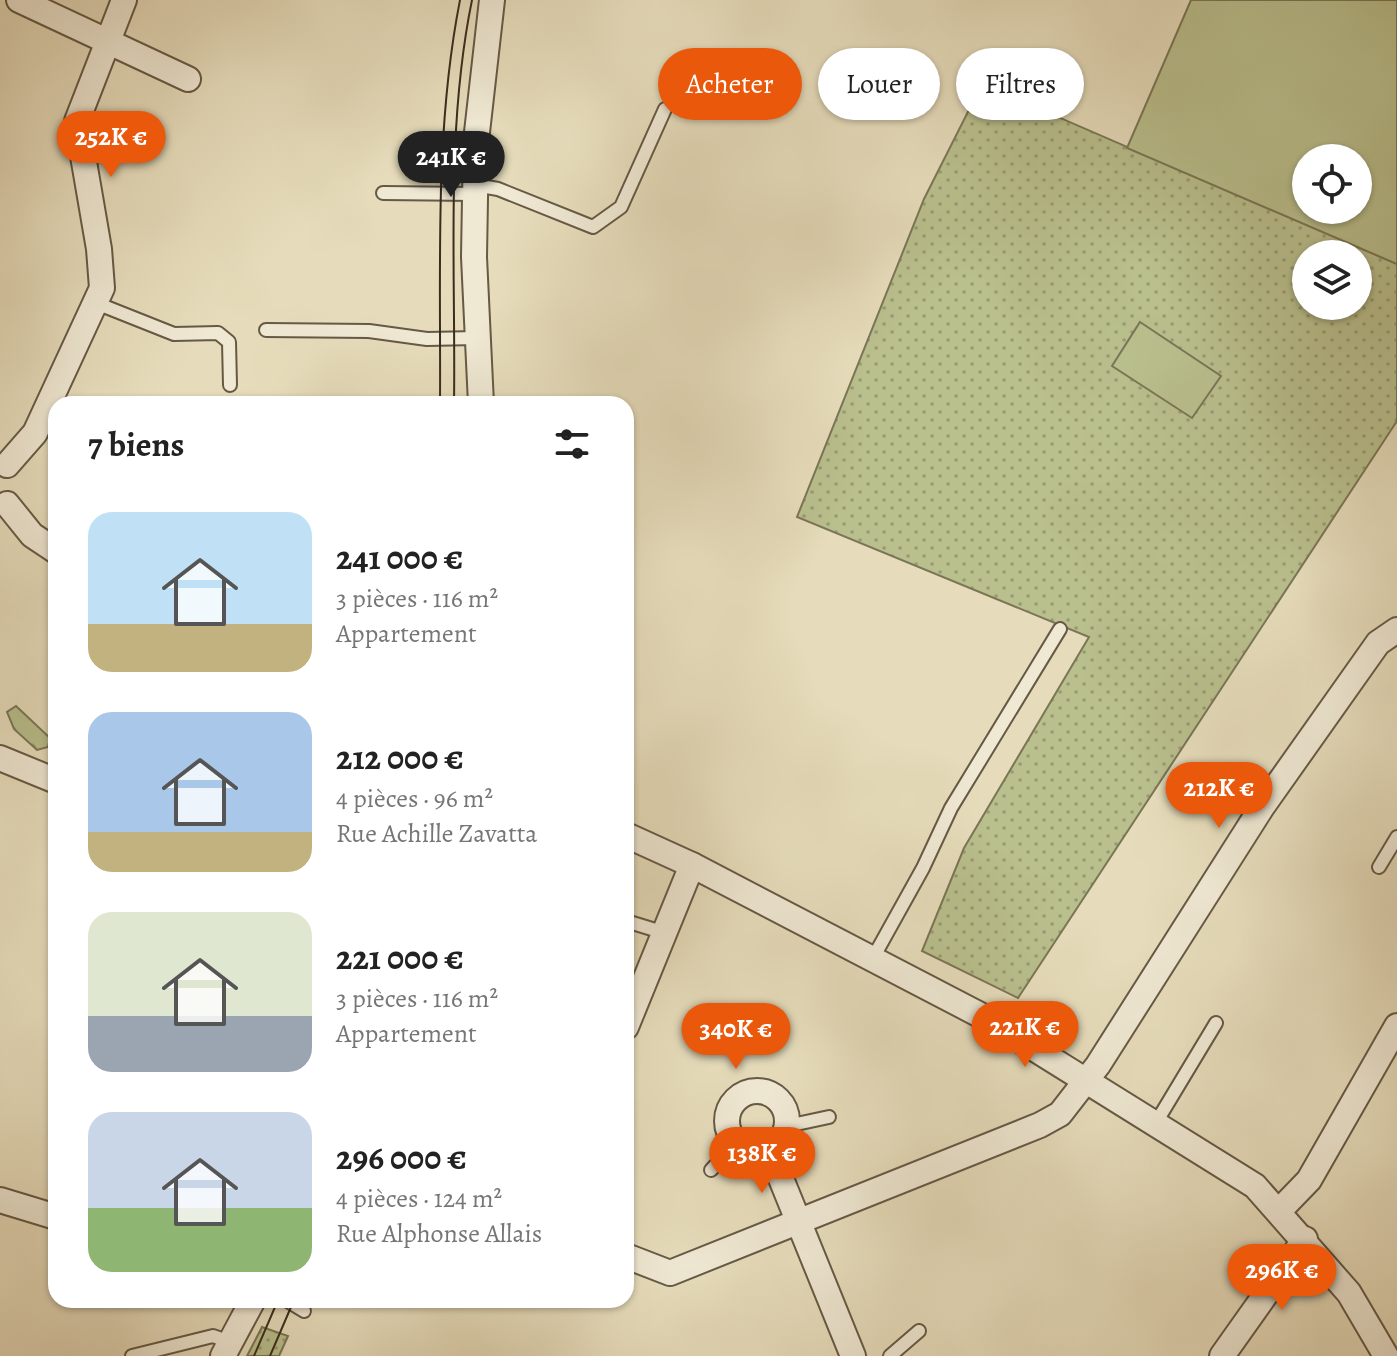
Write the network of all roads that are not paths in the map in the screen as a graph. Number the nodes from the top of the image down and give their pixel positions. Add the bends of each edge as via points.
1 (19, 0) edge
2 (124, 0) edge
3 (492, 0) edge
4 (106, 41) junction
5 (188, 79) dead end
6 (660, 120) edge
7 (475, 190) junction
8 (383, 193) dead end
9 (96, 303) junction
10 (266, 330) dead end
11 (477, 338) junction
12 (230, 385) dead end
13 (52, 396) edge
14 (481, 396) edge
15 (48, 405) edge
16 (4, 463) edge
17 (3, 506) edge
18 (48, 546) edge
19 (1060, 629) dead end
20 (1397, 630) edge
21 (0, 758) edge
22 (48, 778) edge
23 (1397, 837) edge
24 (634, 839) edge
25 (911, 862) dead end
26 (692, 865) junction
27 (1379, 867) dead end
28 (923, 868) junction
29 (634, 923) edge
30 (665, 933) junction
31 (873, 958) junction
32 (634, 1008) edge
33 (1216, 1023) dead end
34 (1397, 1026) edge
35 (1087, 1079) junction
36 (829, 1117) dead end
37 (1157, 1121) junction
38 (787, 1126) junction
39 (736, 1143) junction
40 (769, 1149) junction
41 (711, 1170) dead end
42 (0, 1200) edge
43 (1279, 1211) junction
44 (48, 1215) edge
45 (799, 1222) junction
46 (1305, 1239) junction
47 (634, 1259) edge
48 (249, 1308) edge
49 (299, 1308) edge
50 (304, 1311) dead end
51 (919, 1331) dead end
52 (226, 1349) edge
53 (132, 1356) edge
54 (853, 1356) edge
55 (874, 1356) edge
56 (890, 1356) edge
57 (1222, 1356) edge
58 (1386, 1356) edge

1 - 4 street
2 - 4 street
3 - 7 street
4 - 5 street
4 - 9 street via 77,121 102,274
6 - 7 lane via 621,207 593,227 498,189
7 - 8 lane
7 - 11 street
9 - 12 lane via 174,334 218,333 229,342
9 - 13 street
10 - 11 lane
11 - 14 street
15 - 16 street via 35,433
16 - 17 street via 16,485
17 - 18 street
19 - 28 lane via 951,808
20 - 35 street via 1378,643 1262,807
21 - 22 street
23 - 27 lane
24 - 26 street
25 - 28 lane
26 - 30 street
26 - 31 street
28 - 31 lane
29 - 30 lane
30 - 32 street
31 - 35 street
33 - 37 lane
34 - 43 street via 1309,1180
35 - 37 street
35 - 45 street via 1060,1114 1040,1125
36 - 38 lane
37 - 43 street via 1255,1186
38 - 39 street via 779,1100 769,1093 745,1093 726,1121
38 - 40 street via 779,1143
39 - 40 street via 746,1150
39 - 41 lane
40 - 45 street
42 - 44 street
43 - 46 street
45 - 47 street via 670,1273
45 - 54 street
46 - 57 street
46 - 58 street via 1349,1293
48 - 52 street
49 - 50 lane
51 - 56 lane
52 - 53 lane via 213,1336
54 - 55 street

